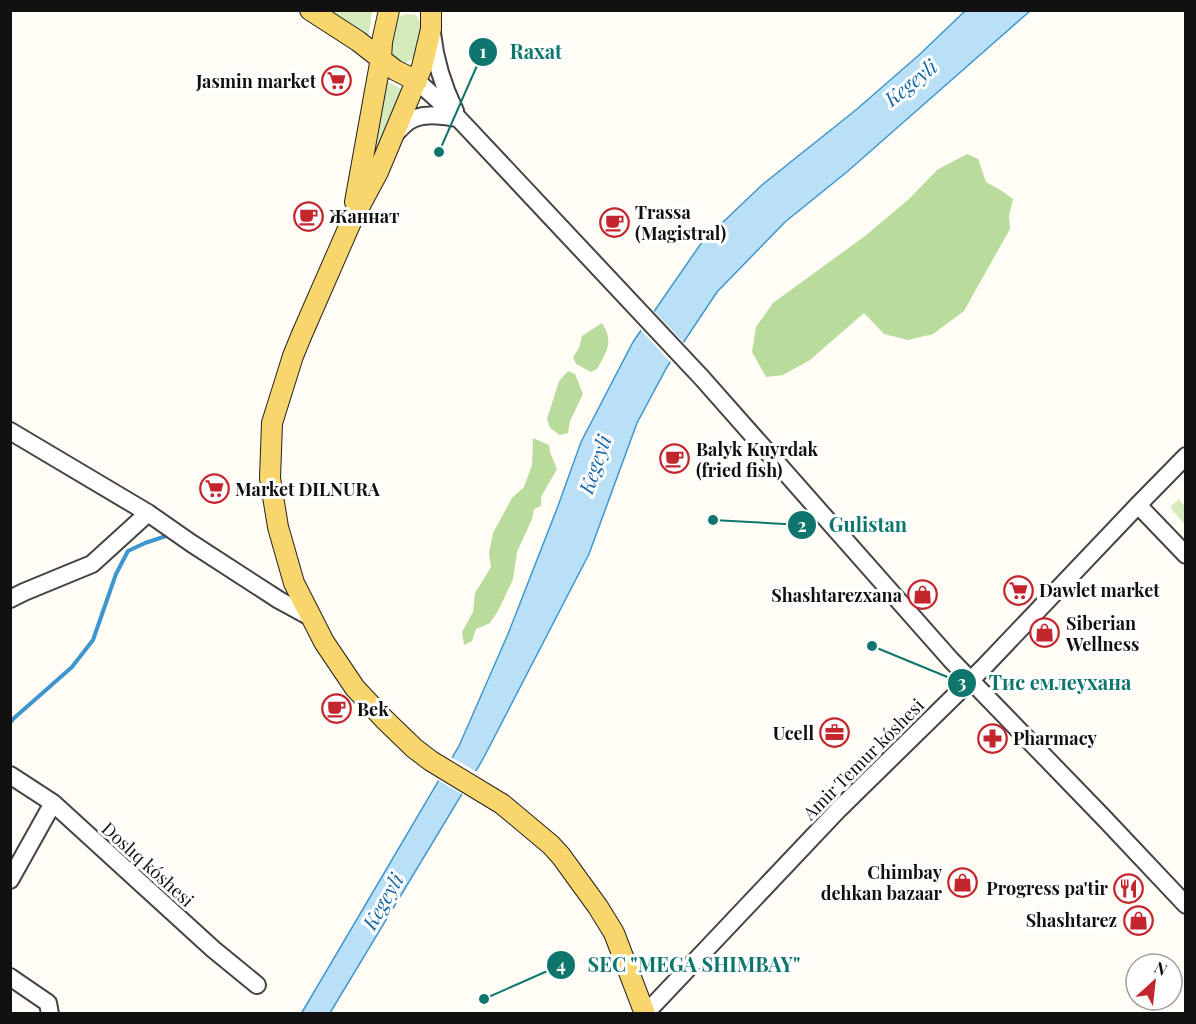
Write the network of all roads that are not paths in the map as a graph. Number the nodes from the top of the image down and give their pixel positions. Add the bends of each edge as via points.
1 (310, 10) edge
2 (389, 10) edge
3 (430, 16) edge
4 (381, 58) junction
5 (417, 81) junction
6 (458, 118) junction
7 (393, 136) junction
8 (351, 222) junction
9 (10, 431) edge
10 (1185, 456) edge
11 (1138, 505) junction
12 (148, 513) junction
13 (1185, 555) edge
14 (10, 599) edge
15 (312, 618) junction
16 (970, 681) junction
17 (10, 775) edge
18 (52, 803) junction
19 (10, 880) edge
20 (1185, 905) edge
21 (10, 977) edge
22 (257, 985) dead end
23 (50, 1014) edge
24 (645, 1014) edge

1 - 4 main road
2 - 4 main road
3 - 5 main road via 427,52
3 - 6 street via 444,87
4 - 5 main road
4 - 8 main road
5 - 6 street
5 - 7 main road
6 - 7 street via 420,116 408,121
6 - 16 street via 702,378
7 - 8 main road
8 - 15 main road via 298,345 272,423 270,478 278,527 294,583
9 - 12 street
10 - 11 street, Amir Temur kóshesi
11 - 13 street
11 - 16 street, Amir Temur kóshesi
12 - 14 street via 92,564
12 - 15 street
15 - 24 main road via 355,688 414,748 502,804 551,845 614,933
16 - 20 street
16 - 24 street, Amir Temur kóshesi via 839,809
17 - 18 street, Doslıq kóshesi
18 - 19 street
18 - 22 street, Doslıq kóshesi
21 - 23 street via 48,1003

